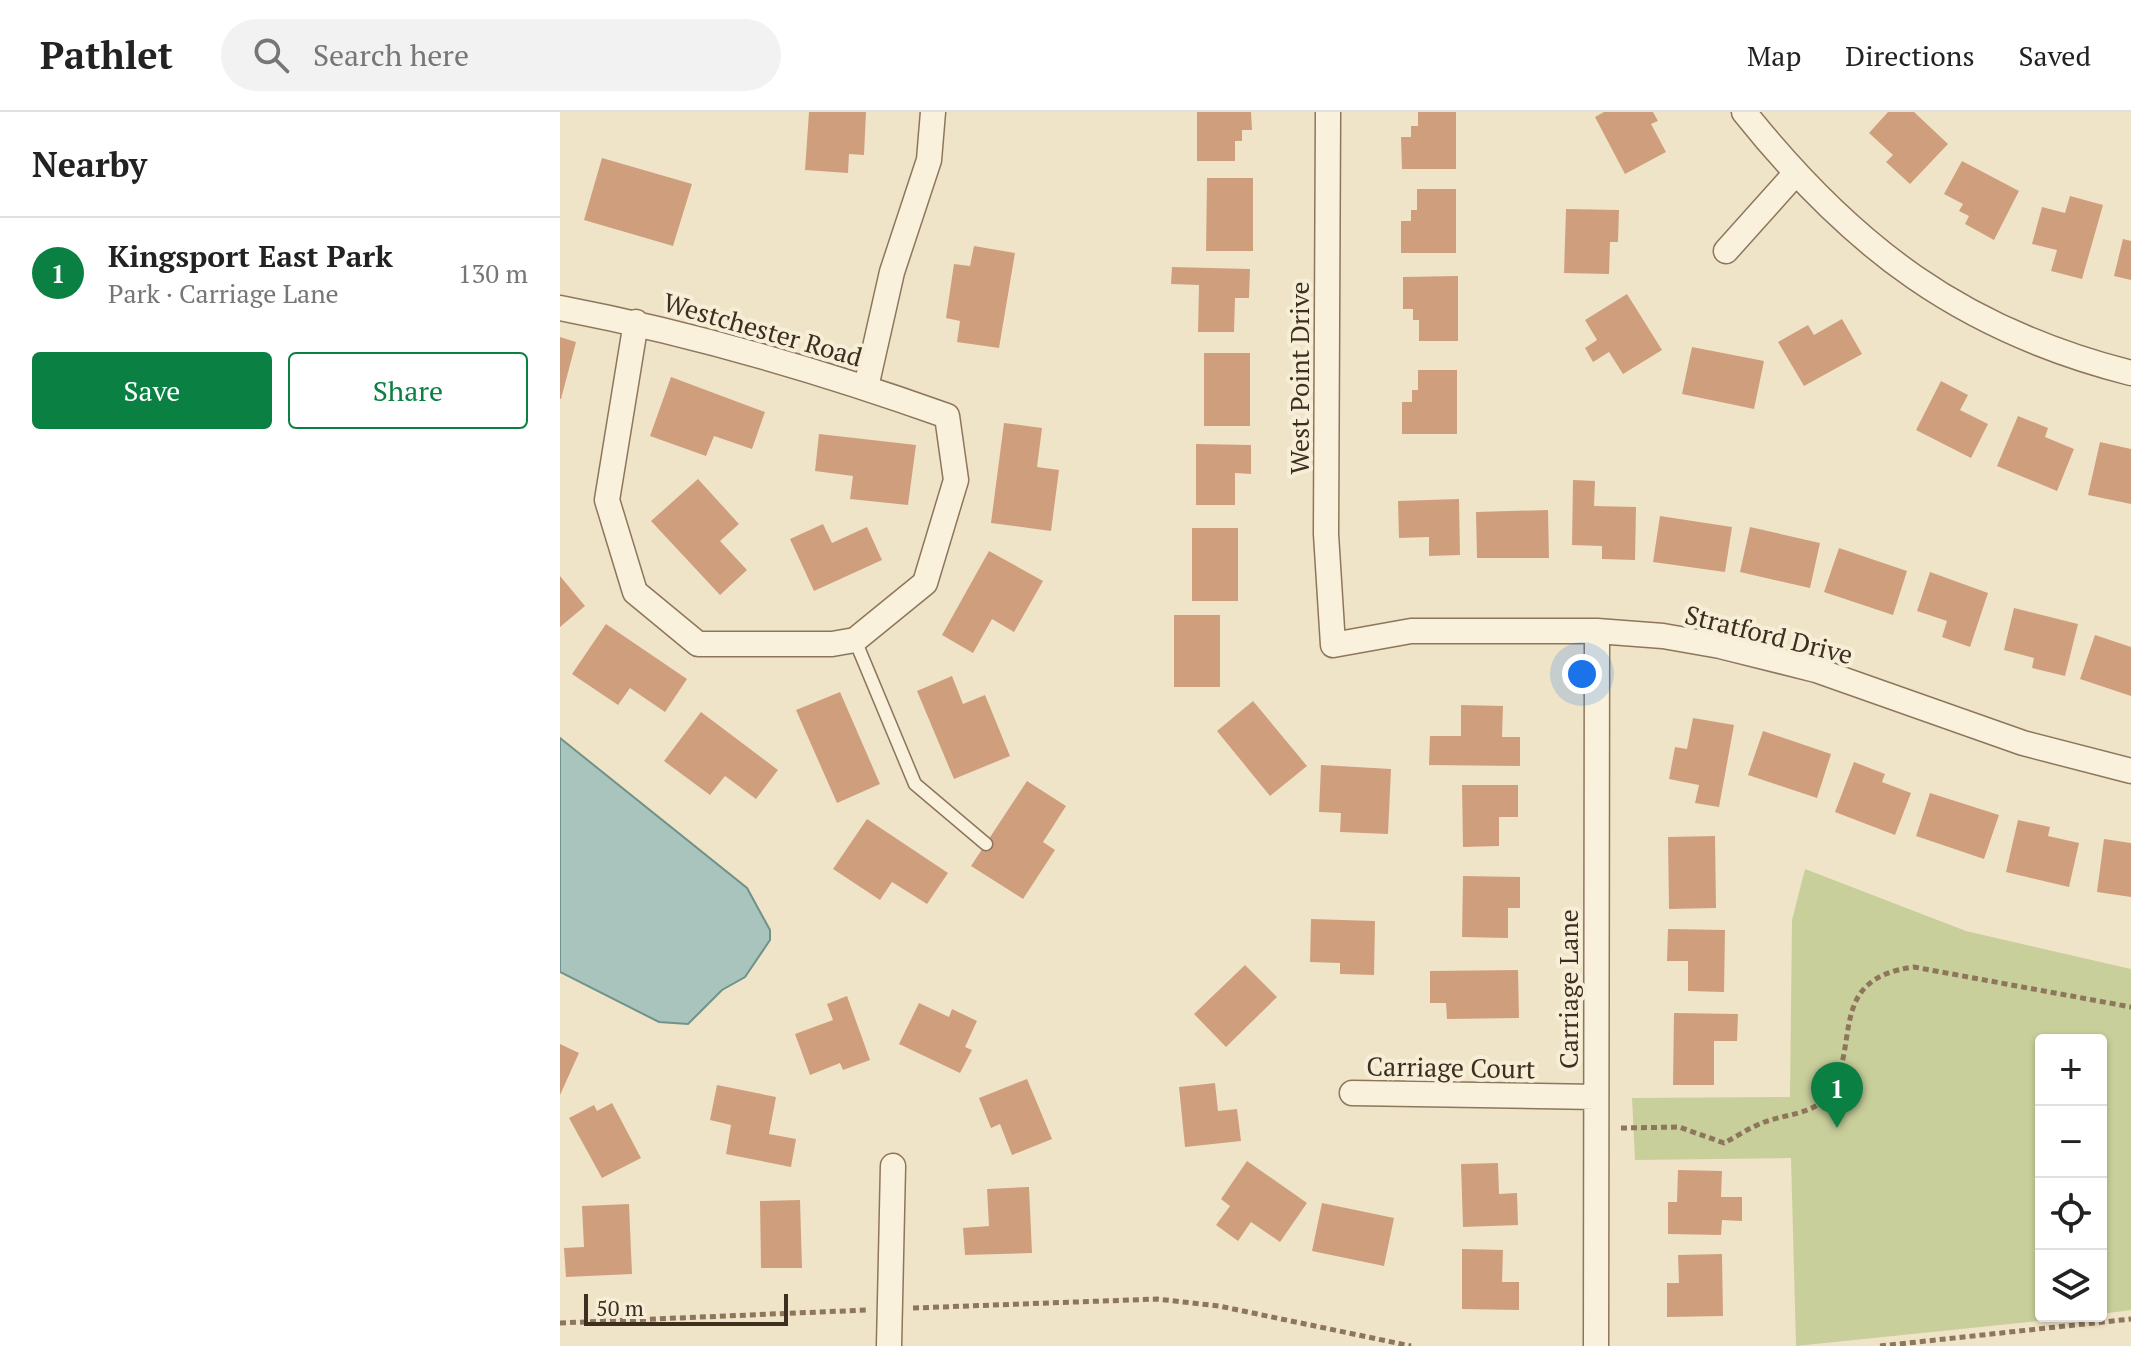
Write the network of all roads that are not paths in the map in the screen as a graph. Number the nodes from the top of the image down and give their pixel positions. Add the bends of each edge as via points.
1 (933, 112) edge
2 (1328, 112) edge
3 (1744, 112) edge
4 (1794, 175) junction
5 (1726, 251) dead end
6 (560, 308) edge
7 (636, 322) junction
8 (2131, 373) edge
9 (866, 387) junction
10 (1597, 631) junction
11 (855, 640) junction
12 (1333, 645) joint
13 (2131, 771) edge
14 (986, 844) dead end
15 (1352, 1093) dead end
16 (1596, 1097) junction
17 (893, 1166) dead end
18 (889, 1346) edge
19 (1596, 1346) edge

1 - 9 street via 929,160 892,272
2 - 12 street, West Point Drive via 1326,534
3 - 4 street
4 - 5 street
4 - 8 street via 1852,232 1919,283 2036,342
6 - 7 street, Westchester Road
7 - 9 street, Westchester Road
7 - 11 street via 607,500 635,592 698,644
9 - 11 street, Westchester Road via 947,416 956,480 925,583
10 - 12 street, Stratford Drive via 1411,631
10 - 13 street, Stratford Drive via 1663,636 1767,656 2023,743
10 - 16 street, Carriage Lane
11 - 14 lane via 915,784
15 - 16 street, Carriage Court
16 - 19 street, Carriage Lane
17 - 18 street

